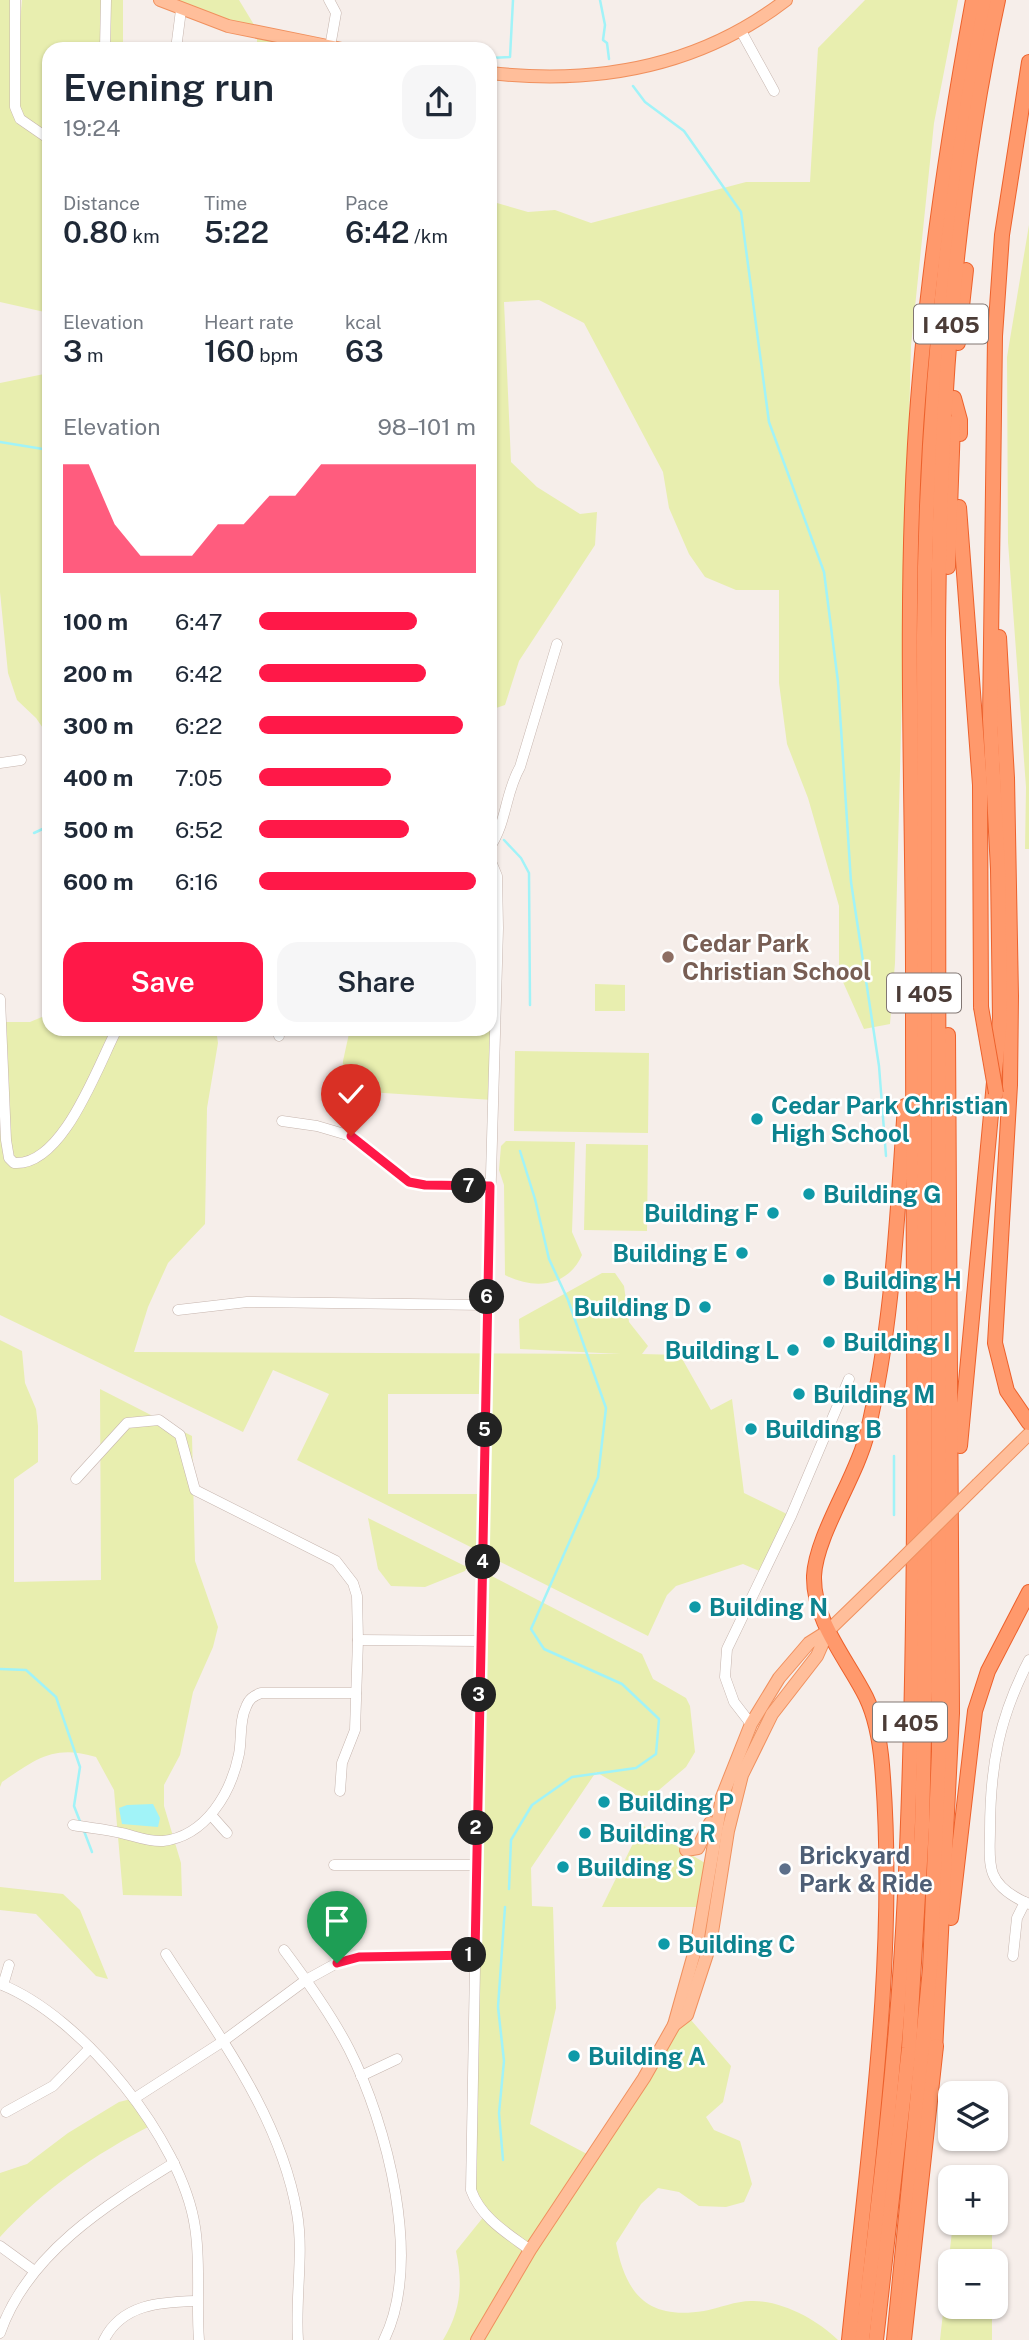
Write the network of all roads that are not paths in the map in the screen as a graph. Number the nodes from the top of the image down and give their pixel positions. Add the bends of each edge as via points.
1 (15, 0) edge
2 (106, 0) edge
3 (160, 0) edge
4 (329, 0) edge
5 (786, 0) edge
6 (973, 0) edge
7 (986, 0) edge
8 (998, 0) edge
9 (1006, 0) edge
10 (181, 10) junction
11 (741, 31) junction
12 (105, 42) edge
13 (177, 42) edge
14 (307, 42) edge
15 (336, 42) edge
16 (1029, 62) edge
17 (497, 74) edge
18 (774, 91) dead end
19 (42, 135) edge
20 (954, 398) junction
21 (993, 555) junction
22 (557, 644) dead end
23 (21, 760) dead end
24 (0, 763) edge
25 (497, 837) edge
26 (913, 983) junction
27 (0, 999) edge
28 (114, 1036) edge
29 (492, 1036) edge
30 (282, 1121) dead end
31 (1003, 1169) junction
32 (490, 1186) junction
33 (487, 1305) junction
34 (178, 1310) dead end
35 (849, 1379) dead end
36 (1029, 1423) edge
37 (1029, 1434) edge
38 (76, 1479) dead end
39 (952, 1573) junction
40 (1029, 1592) edge
41 (828, 1632) junction
42 (358, 1640) junction
43 (480, 1642) junction
44 (1029, 1660) edge
45 (356, 1693) junction
46 (751, 1724) junction
47 (340, 1791) dead end
48 (722, 1797) junction
49 (211, 1815) junction
50 (73, 1825) dead end
51 (227, 1833) dead end
52 (687, 1850) dead end
53 (334, 1865) dead end
54 (475, 1865) junction
55 (719, 1881) junction
56 (1027, 1903) edge
57 (700, 1930) junction
58 (284, 1950) dead end
59 (166, 1954) dead end
60 (475, 1955) junction
61 (1013, 1956) dead end
62 (9, 1965) dead end
63 (306, 1980) junction
64 (1, 1984) edge
65 (674, 2025) junction
66 (222, 2042) junction
67 (90, 2048) junction
68 (935, 2052) junction
69 (397, 2059) dead end
70 (361, 2076) junction
71 (135, 2098) junction
72 (888, 2099) junction
73 (6, 2112) dead end
74 (901, 2124) junction
75 (174, 2163) junction
76 (0, 2246) edge
77 (530, 2250) junction
78 (33, 2270) junction
79 (196, 2301) junction
80 (0, 2333) edge
81 (104, 2340) edge
82 (199, 2340) edge
83 (298, 2340) edge
84 (384, 2340) edge
85 (477, 2340) edge
86 (849, 2340) edge
87 (862, 2340) edge
88 (876, 2340) edge
89 (894, 2340) edge
90 (904, 2340) edge

1 - 19 street via 15,107 20,119
2 - 12 street
3 - 10 main road
4 - 15 street via 335,13
5 - 11 main road
6 - 26 highway, I 405 via 933,250 915,449
7 - 74 highway, I 405 via 950,217 928,464 923,635 924,1748 914,1976
8 - 89 highway, I 405 via 961,225 941,468 939,1751 930,1968
9 - 20 highway, I 405 via 982,134
10 - 13 street
10 - 14 main road via 228,26
11 - 17 main road via 684,56 619,72 543,78
11 - 18 street
16 - 21 highway via 1003,235 996,323
20 - 31 highway, bridge via 960,420 959,527 980,785 981,1007 999,1111
20 - 39 highway, I 405 via 946,716
21 - 31 highway via 1009,815 1010,1055
21 - 39 highway via 990,707 1000,1018
22 - 25 street
23 - 24 street
26 - 41 highway via 885,1353 866,1438 815,1567 818,1600
26 - 72 highway, I 405 via 910,1755 905,1897
27 - 28 street via 6,1140 14,1163 34,1160 68,1127
29 - 32 street
30 - 32 street via 351,1136 409,1182
31 - 36 highway via 996,1358 1007,1391
32 - 33 street
33 - 34 street via 247,1302
33 - 43 street
35 - 46 street via 791,1516 727,1649 725,1677 734,1702
37 - 41 main road, bridge
38 - 42 street via 127,1423 159,1420 171,1426 180,1436 195,1490 336,1561 345,1570 357,1596
39 - 68 highway, I 405 via 952,1713
40 - 68 highway via 988,1671 975,1711
41 - 46 main road via 810,1643 779,1678
41 - 55 main road via 817,1656 787,1690 761,1731 734,1801
41 - 86 highway via 868,1701 876,1727 886,1823 881,2034
42 - 43 street
42 - 45 street
43 - 54 street
44 - 56 street via 1007,1705 993,1760 990,1825 992,1872 999,1886
45 - 47 street via 355,1730 342,1763
45 - 49 street via 261,1693 252,1697 244,1711 230,1785
46 - 48 main road
48 - 52 main road via 698,1848
48 - 55 main road via 715,1870
48 - 57 main road
49 - 50 street via 183,1835 163,1840
49 - 51 street
53 - 54 street
54 - 60 street
55 - 57 main road
55 - 65 main road via 703,1972 687,2015
56 - 61 street via 1017,1918
57 - 65 main road
58 - 63 street
59 - 66 street
60 - 63 street via 359,1957
60 - 77 street via 471,2190 489,2219
62 - 64 street
63 - 66 street
63 - 70 street via 337,2027
64 - 67 street via 37,2004
65 - 77 main road
66 - 71 street
66 - 83 street via 275,2134 286,2170 299,2232
67 - 71 street
67 - 73 street via 52,2086
68 - 90 highway, I 405
69 - 70 street
70 - 84 street via 398,2211 399,2273 394,2319
71 - 75 street
72 - 74 highway
72 - 87 highway, I 405
74 - 88 highway, I 405
75 - 78 street via 108,2204
75 - 79 street via 195,2227
76 - 78 street
77 - 85 main road
78 - 80 street
79 - 81 street via 143,2306 125,2316
79 - 82 street

